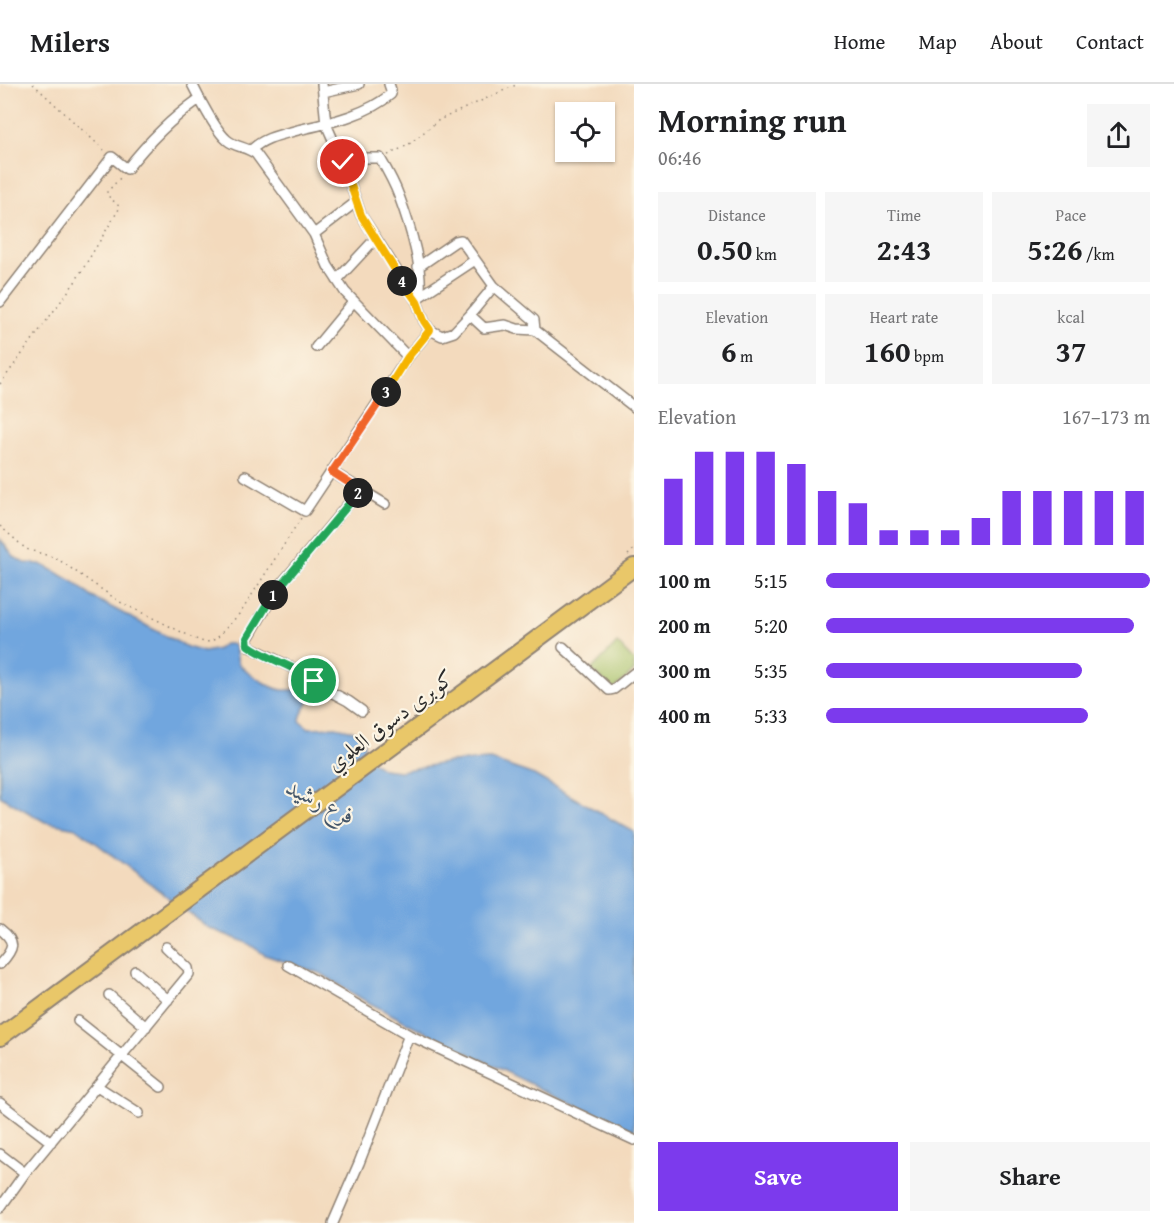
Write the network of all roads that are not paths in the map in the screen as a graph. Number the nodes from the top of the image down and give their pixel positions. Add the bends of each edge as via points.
1 (192, 84) edge
2 (359, 84) edge
3 (389, 84) edge
4 (323, 88) edge
5 (199, 99) junction
6 (326, 124) junction
7 (251, 150) junction
8 (343, 162) junction
9 (356, 202) junction
10 (314, 234) junction
11 (376, 238) junction
12 (475, 260) junction
13 (418, 267) junction
14 (337, 280) junction
15 (494, 286) junction
16 (418, 300) junction
17 (354, 301) junction
18 (0, 302) edge
19 (470, 315) junction
20 (430, 330) junction
21 (535, 330) junction
22 (316, 347) dead end
23 (408, 357) junction
24 (634, 407) edge
25 (332, 472) junction
26 (244, 476) dead end
27 (360, 490) junction
28 (385, 504) dead end
29 (631, 561) edge
30 (634, 581) edge
31 (563, 647) dead end
32 (634, 673) edge
33 (362, 711) dead end
34 (0, 929) edge
35 (146, 936) junction
36 (166, 947) dead end
37 (0, 964) edge
38 (288, 965) dead end
39 (135, 971) dead end
40 (109, 994) dead end
41 (168, 1000) junction
42 (78, 1021) dead end
43 (146, 1027) junction
44 (409, 1035) junction
45 (0, 1037) edge
46 (0, 1049) edge
47 (123, 1055) junction
48 (97, 1086) junction
49 (161, 1087) dead end
50 (0, 1103) edge
51 (139, 1113) dead end
52 (634, 1140) edge
53 (51, 1142) junction
54 (0, 1154) edge
55 (26, 1173) junction
56 (2, 1202) edge
57 (333, 1223) edge

1 - 5 street
2 - 4 street
3 - 6 street via 389,97
4 - 6 street
5 - 7 street via 226,140
5 - 18 street via 155,136 127,169 112,157
6 - 7 street via 263,139
6 - 8 street
7 - 10 street
8 - 9 street
8 - 13 street via 380,158 399,197
9 - 10 street
9 - 11 street
10 - 14 street
11 - 14 street
11 - 16 street
12 - 13 street via 460,239
12 - 15 street
12 - 16 street
13 - 16 street
14 - 17 street
15 - 19 street
15 - 21 street via 534,320
16 - 20 street
17 - 22 street
17 - 23 street
19 - 20 street via 448,335
19 - 21 street via 484,327 505,325
20 - 23 street
21 - 24 street
23 - 25 street
25 - 26 street via 305,511
25 - 27 street
27 - 28 street
27 - 33 street via 277,589 247,640 250,647 303,673
29 - 35 highway, كوبرى دسوق العلوي
30 - 35 highway, كوبرى دسوق العلوي
31 - 32 street via 609,690
34 - 37 street via 13,942
35 - 45 highway, كوبرى دسوق العلوي
35 - 46 highway, كوبرى دسوق العلوي
36 - 41 street via 189,973
38 - 44 street
39 - 41 street
40 - 43 street
41 - 43 street
42 - 47 street
43 - 47 street
44 - 52 street
44 - 57 street
47 - 48 street
47 - 49 street
48 - 51 street
48 - 53 street
50 - 53 street
53 - 55 street
54 - 55 street
55 - 56 street

